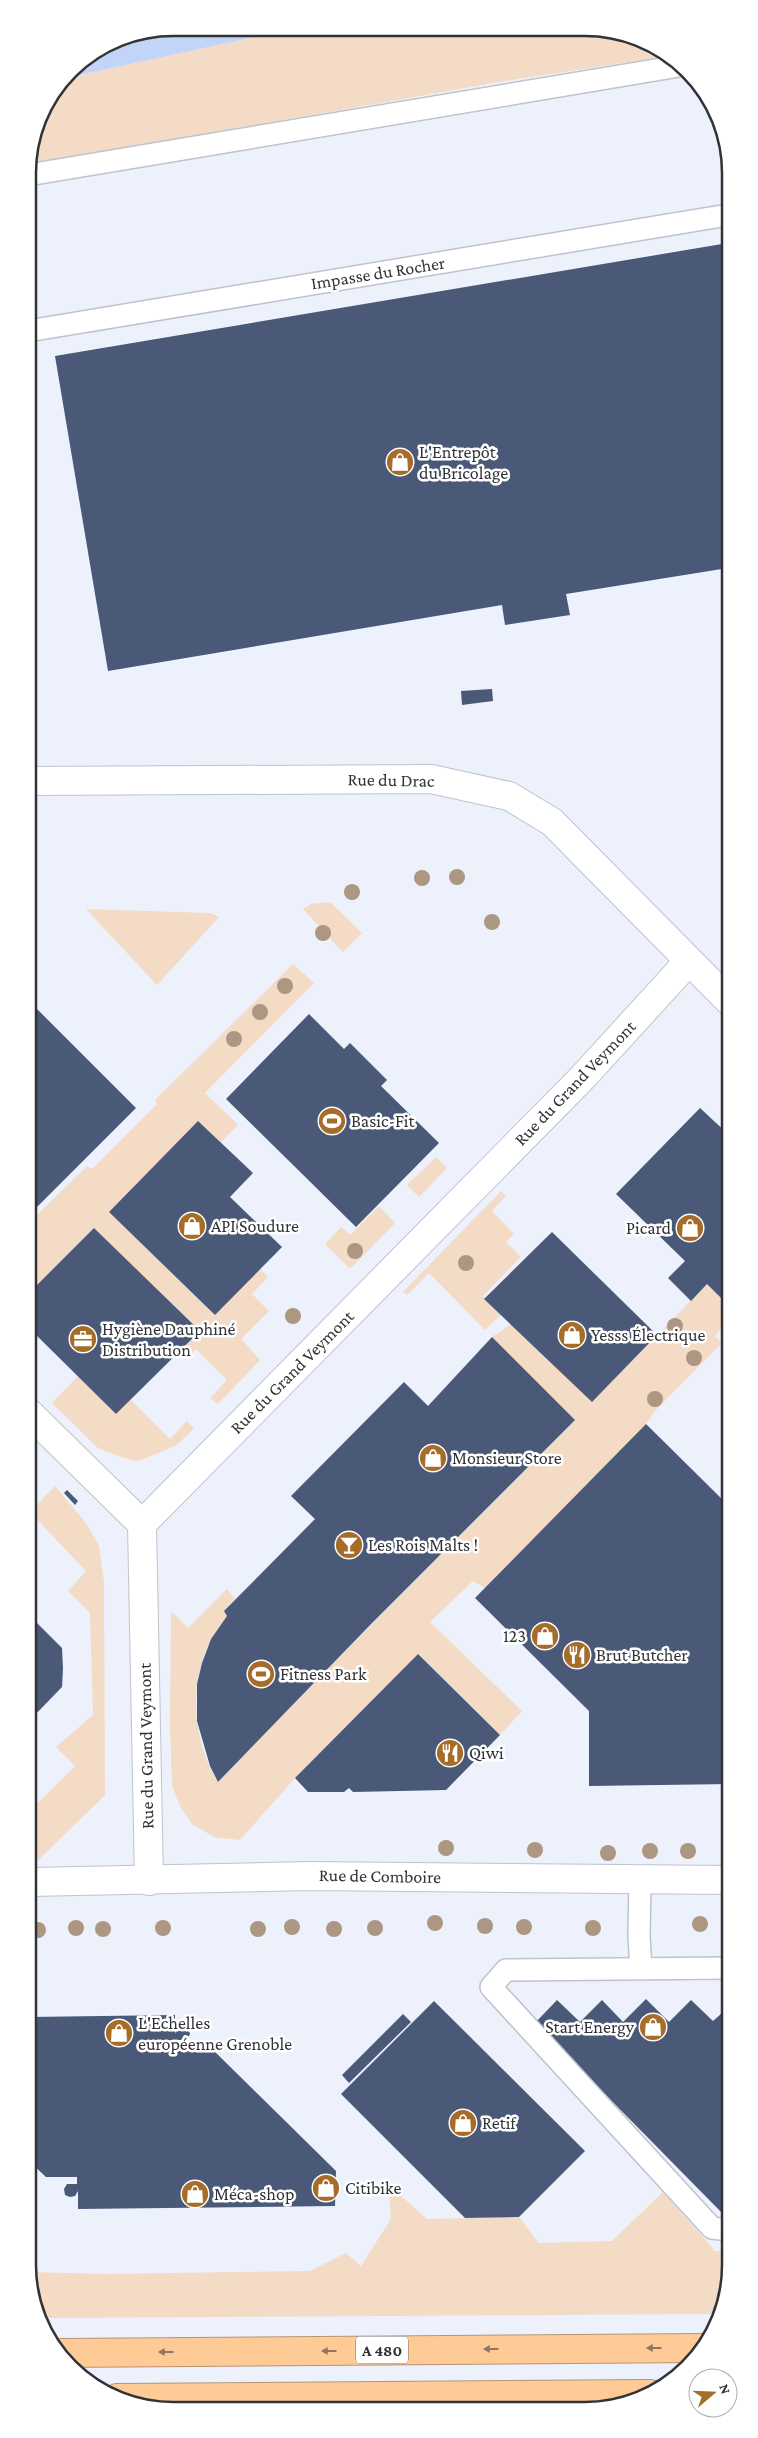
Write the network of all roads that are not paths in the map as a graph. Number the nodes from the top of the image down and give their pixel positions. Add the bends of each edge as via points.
1 (672, 67) edge
2 (37, 174) edge
3 (722, 216) edge
4 (37, 330) edge
5 (37, 780) edge
6 (688, 962) junction
7 (722, 994) edge
8 (36, 1420) edge
9 (142, 1524) junction
10 (640, 1879) junction
11 (721, 1880) edge
12 (149, 1881) junction
13 (36, 1882) edge
14 (641, 1968) junction
15 (721, 1968) edge
16 (721, 2229) edge
17 (693, 2348) edge
18 (69, 2353) edge
19 (628, 2394) edge
20 (143, 2398) edge

1 - 2 lane
3 - 4 lane, Impasse du Rocher
5 - 6 street, Rue du Drac via 431,779 509,796 552,822
6 - 7 street, Rue du Drac
6 - 9 street, Rue du Grand Veymont via 583,1077
8 - 9 street
9 - 12 street, Rue du Grand Veymont
10 - 11 street, Rue de Comboire
10 - 12 street, Rue de Comboire via 310,1876
10 - 14 lane via 638,1936
12 - 13 street, Rue de Comboire
14 - 15 lane
14 - 16 lane via 506,1970 490,1987 712,2228
17 -> 18 highway, A 480
19 - 20 highway

